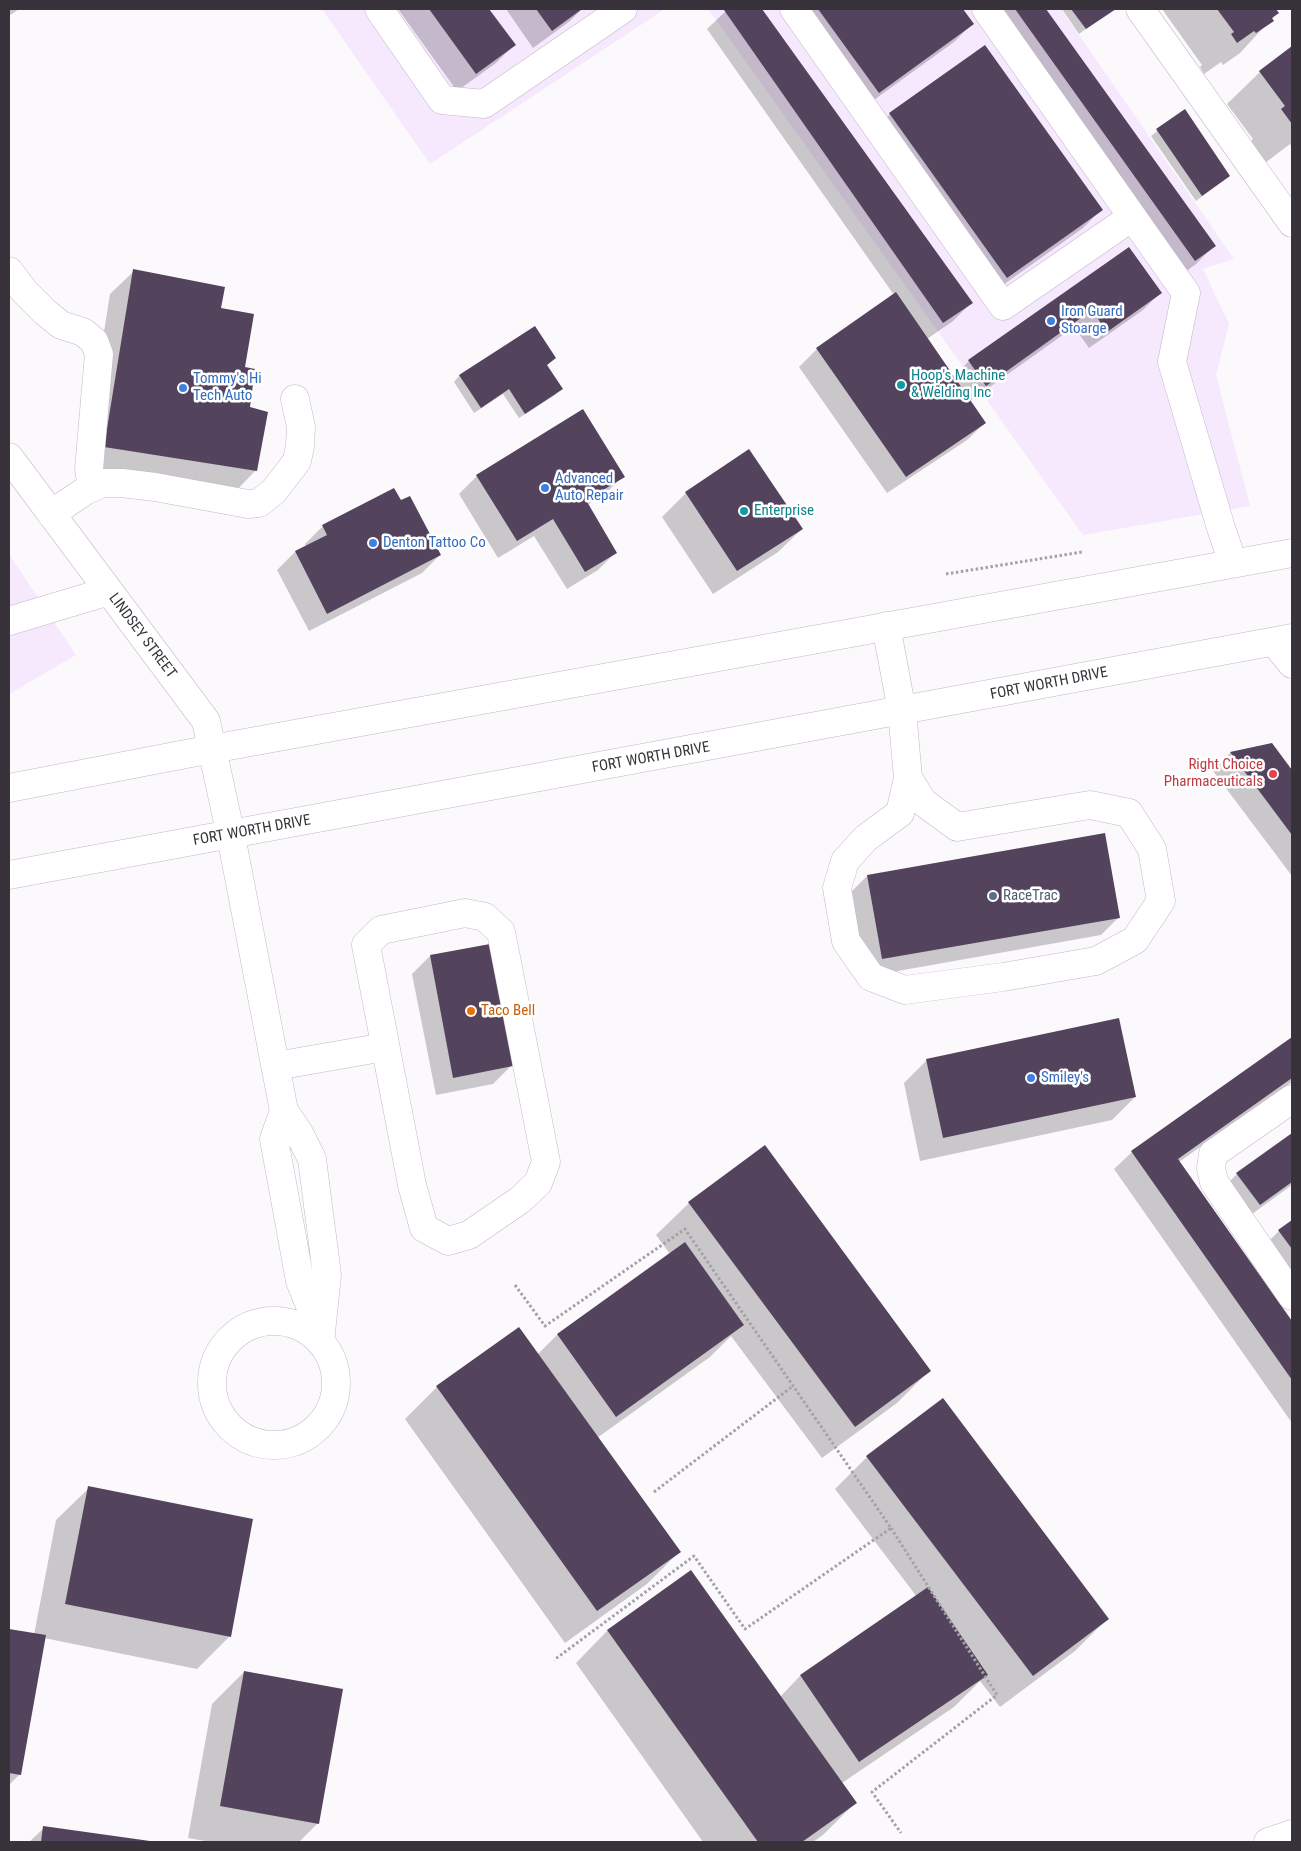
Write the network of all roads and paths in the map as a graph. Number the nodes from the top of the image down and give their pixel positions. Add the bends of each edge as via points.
1 (379, 9) edge
2 (623, 9) edge
3 (794, 9) edge
4 (986, 9) edge
5 (1140, 9) edge
6 (1132, 217) junction
7 (1292, 224) edge
8 (9, 271) edge
9 (295, 399) dead end
10 (9, 457) edge
11 (92, 487) junction
12 (51, 514) junction
13 (1082, 552) dead end
14 (1292, 552) edge
15 (1233, 563) junction
16 (946, 574) dead end
17 (109, 591) junction
18 (9, 621) edge
19 (886, 626) junction
20 (1283, 640) edge
21 (1292, 664) edge
22 (902, 711) junction
23 (212, 749) junction
24 (908, 778) junction
25 (9, 788) edge
26 (231, 836) junction
27 (9, 875) edge
28 (385, 1047) junction
29 (276, 1066) junction
30 (1292, 1099) edge
31 (515, 1285) dead end
32 (1292, 1296) edge
33 (320, 1342) junction
34 (793, 1386) junction
35 (654, 1492) dead end
36 (891, 1528) junction
37 (554, 1660) dead end
38 (901, 1833) dead end
39 (1292, 1834) edge
40 (1268, 1842) edge

1 - 2 main road via 442,100 484,104
3 - 6 main road via 1002,306
4 - 6 main road
5 - 7 main road
6 - 15 main road via 1186,293 1172,362
8 - 11 main road via 45,312 61,325 83,332 94,341 99,354 89,469
9 - 11 main road via 301,427 297,462 274,491 259,503 248,504 122,483
10 - 12 main road, LINDSEY STREET
11 - 12 main road
12 - 17 main road, LINDSEY STREET
13 - 16 path
14 - 15 main road
15 - 19 main road
17 - 18 main road
17 - 23 main road, LINDSEY STREET via 206,721
19 - 22 main road
19 - 23 main road
20 - 21 main road
20 - 22 main road, FORT WORTH DRIVE
22 - 24 main road
22 - 26 main road, FORT WORTH DRIVE
23 - 25 main road
23 - 26 main road, LINDSEY STREET
24 - 24 main road via 900,813 866,838 845,861 837,888 846,941 870,977 905,990 1096,961 1135,940 1161,902 1152,849 1129,813 1090,806 957,827 923,802
26 - 27 main road, FORT WORTH DRIVE
26 - 29 main road, LINDSEY STREET
28 - 28 main road via 412,1186 424,1228 448,1241 469,1235 520,1200 538,1183 546,1162 501,932 485,918 465,914 382,930 366,945
28 - 29 main road
29 - 33 main road, LINDSEY STREET via 284,1111 300,1133 312,1159 326,1275
30 - 32 main road via 1213,1154 1211,1168 1214,1182
31 - 34 path via 545,1326 685,1229
33 - 33 main road via 332,1360 336,1381 334,1399 315,1429 300,1439 283,1444 263,1444 244,1437 228,1424 217,1408 212,1388 213,1369 220,1350 233,1335 268,1320 288,1322 306,1329
34 - 35 path
34 - 36 path
36 - 37 path via 745,1630 694,1556
36 - 38 path via 997,1695 872,1792
39 - 40 main road

